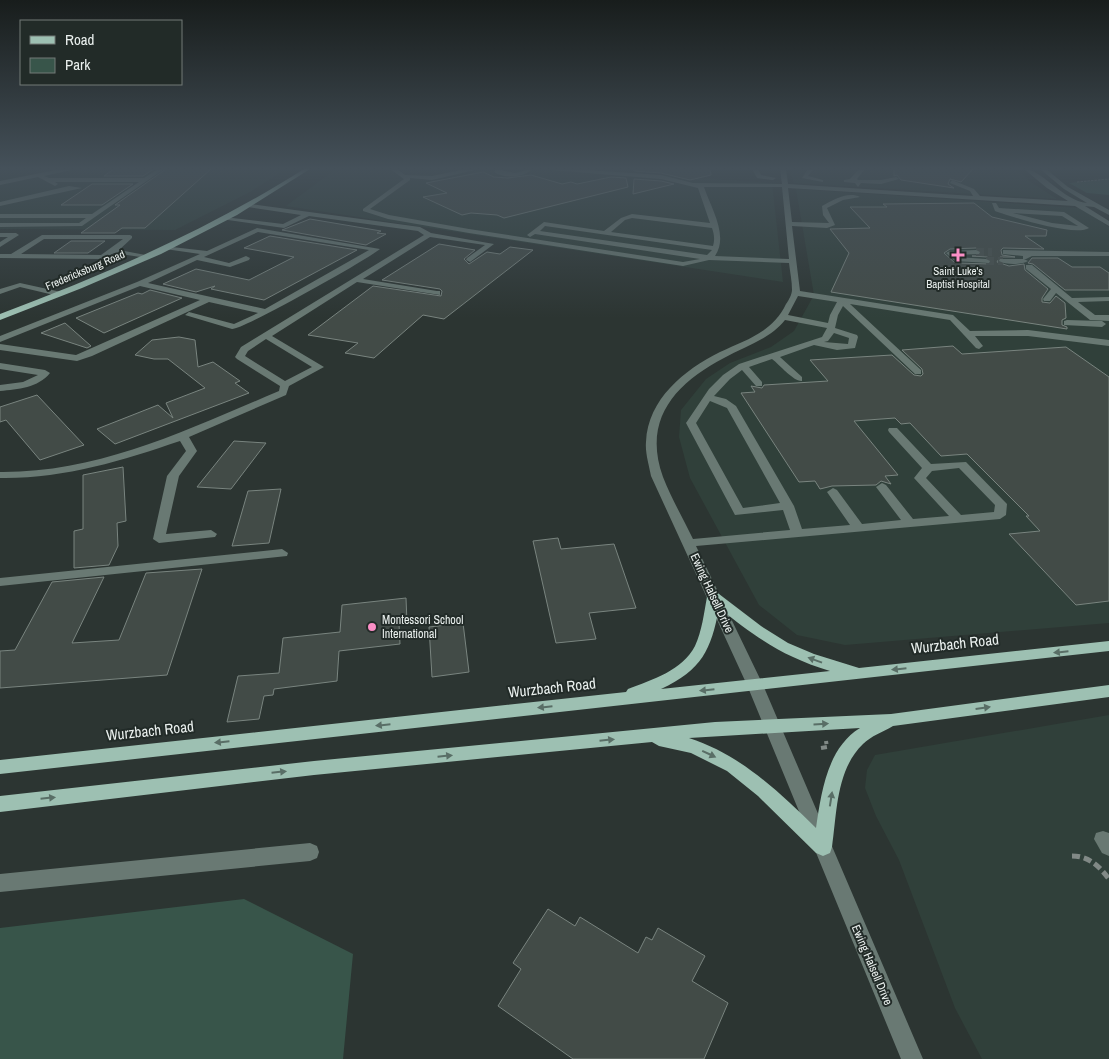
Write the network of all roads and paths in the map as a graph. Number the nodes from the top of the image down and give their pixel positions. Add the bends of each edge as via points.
1 (90, 218) edge
2 (299, 218) edge
3 (341, 218) edge
4 (397, 218) edge
5 (624, 218) edge
6 (652, 218) edge
7 (712, 218) edge
8 (787, 218) edge
9 (829, 218) edge
10 (1037, 218) edge
11 (1071, 218) edge
12 (224, 219) joint
13 (788, 224) junction
14 (0, 225) edge
15 (715, 226) junction
16 (533, 232) junction
17 (605, 233) junction
18 (429, 235) junction
19 (0, 236) edge
20 (524, 239) junction
21 (0, 245) edge
22 (165, 247) junction
23 (716, 248) junction
24 (113, 251) junction
25 (966, 252) junction
26 (976, 252) tunnel mouth
27 (1006, 252) tunnel mouth
28 (208, 253) junction
29 (1109, 254) edge
30 (0, 256) edge
31 (13, 256) junction
32 (147, 256) junction
33 (196, 258) junction
34 (246, 258) dead end
35 (710, 258) junction
36 (470, 260) dead end
37 (1027, 260) junction
38 (793, 261) junction
39 (976, 261) junction
40 (986, 261) tunnel mouth
41 (1003, 261) tunnel mouth
42 (358, 280) junction
43 (140, 284) junction
44 (1055, 289) junction
45 (0, 292) edge
46 (437, 293) dead end
47 (796, 293) junction
48 (58, 294) junction
49 (1109, 297) edge
50 (1046, 298) dead end
51 (208, 299) junction
52 (1070, 300) junction
53 (842, 301) junction
54 (266, 312) junction
55 (189, 316) dead end
56 (0, 317) edge
57 (783, 317) junction
58 (1109, 318) edge
59 (1067, 323) dead end
60 (1109, 325) edge
61 (831, 328) junction
62 (968, 334) junction
63 (266, 336) junction
64 (0, 339) edge
65 (815, 343) junction
66 (1109, 344) edge
67 (979, 346) dead end
68 (0, 347) edge
69 (772, 356) junction
70 (0, 366) edge
71 (743, 366) junction
72 (918, 372) dead end
73 (799, 379) dead end
74 (759, 384) dead end
75 (285, 385) junction
76 (0, 388) edge
77 (708, 398) junction
78 (893, 430) dead end
79 (183, 436) junction
80 (928, 468) junction
81 (0, 475) edge
82 (882, 487) dead end
83 (833, 492) dead end
84 (788, 506) junction
85 (958, 519) junction
86 (910, 524) junction
87 (859, 528) junction
88 (797, 533) junction
89 (211, 534) dead end
90 (689, 543) junction
91 (282, 553) dead end
92 (0, 582) edge
93 (714, 596) junction
94 (1109, 646) edge
95 (862, 673) junction
96 (755, 685) junction
97 (1109, 690) edge
98 (620, 699) junction
99 (892, 720) junction
100 (773, 727) junction
101 (646, 736) junction
102 (826, 741) dead end
103 (821, 748) dead end
104 (0, 767) edge
105 (0, 804) edge
106 (822, 847) junction
107 (310, 852) dead end
108 (1072, 856) dead end
109 (1109, 879) edge
110 (0, 884) edge
111 (912, 1059) edge

1 - 14 street via 80,225
2 - 12 street via 284,226
3 - 18 street via 420,229
4 - 20 street
5 - 17 street
6 - 15 street
7 - 15 street
8 - 13 street
9 - 13 street via 833,224 827,226
10 - 11 street via 1072,228 1086,228
12 - 22 main road, Fredericksburg Road
13 - 38 street
15 - 23 street
16 - 17 street via 544,224
16 - 20 street
16 - 35 street
17 - 23 street
18 - 36 street via 491,244
18 - 42 street
19 - 21 street via 16,236
20 - 35 street via 683,264
22 - 28 street
22 - 32 main road, Fredericksburg Road
23 - 35 street
24 - 31 street via 102,257
24 - 31 street via 130,238 42,237
24 - 32 street
25 - 26 street
25 - 39 street
25 - 39 street via 950,253 955,259
27 - 37 street
28 - 33 street
28 - 54 street via 258,230 376,249
29 - 37 street
30 - 31 street
32 - 48 main road, Fredericksburg Road
33 - 34 street via 230,265
33 - 43 street
35 - 38 street
37 - 41 street
37 - 44 street
38 - 47 street
39 - 40 street
42 - 46 street
42 - 63 street
43 - 51 street
43 - 64 street
44 - 50 street
44 - 52 street
45 - 48 street via 20,285
47 - 53 street
47 - 57 street, Ewing Halsell Drive
48 - 56 main road, Fredericksburg Road
49 - 52 street
51 - 54 street
51 - 68 street via 77,358
52 - 58 street via 1093,318
53 - 61 street
53 - 62 street via 953,318
53 - 72 street
54 - 55 street via 235,327
57 - 61 street
57 - 90 street, Ewing Halsell Drive via 764,334 706,363 683,379 660,408 652,428 652,453 657,476
59 - 60 street
61 - 65 street via 825,338
61 - 65 street via 854,337 852,346 837,348
62 - 66 street via 1028,333
62 - 67 street
63 - 75 street via 244,349 240,357
63 - 75 street via 319,367
65 - 69 street
69 - 71 street
69 - 73 street
70 - 76 street via 45,373 41,379
71 - 74 street
71 - 77 street via 731,373
75 - 79 street via 283,392
77 - 84 street via 731,406
77 - 84 street via 691,423 740,512
78 - 80 street
79 - 81 street via 120,458 60,471
79 - 89 street via 192,450 173,476 159,539
80 - 85 street via 920,478
80 - 85 street via 962,464 1001,504 1000,515
82 - 86 street
83 - 87 street
84 - 88 street
85 - 86 street
86 - 87 street
87 - 88 street
88 - 90 street
90 - 93 street, Ewing Halsell Drive
91 - 92 street
95 -> 93 main road via 833,666 784,647
93 - 96 street, Ewing Halsell Drive
93 - 98 main road via 701,649 684,668 664,681
94 -> 95 main road, Wurzbach Road
95 - 96 main road, Wurzbach Road
96 -> 98 main road, Wurzbach Road
96 - 100 street, Ewing Halsell Drive
99 -> 97 main road
98 -> 104 main road, Wurzbach Road
100 -> 99 main road
106 -> 99 main road via 834,777 842,760 858,738
100 - 101 main road
100 - 106 street, Ewing Halsell Drive
105 -> 101 main road via 304,769
101 -> 106 main road via 696,748 722,760 758,784
102 - 103 path via 828,747
106 - 111 street, Ewing Halsell Drive
107 - 110 street
108 - 109 path via 1082,855 1092,861

